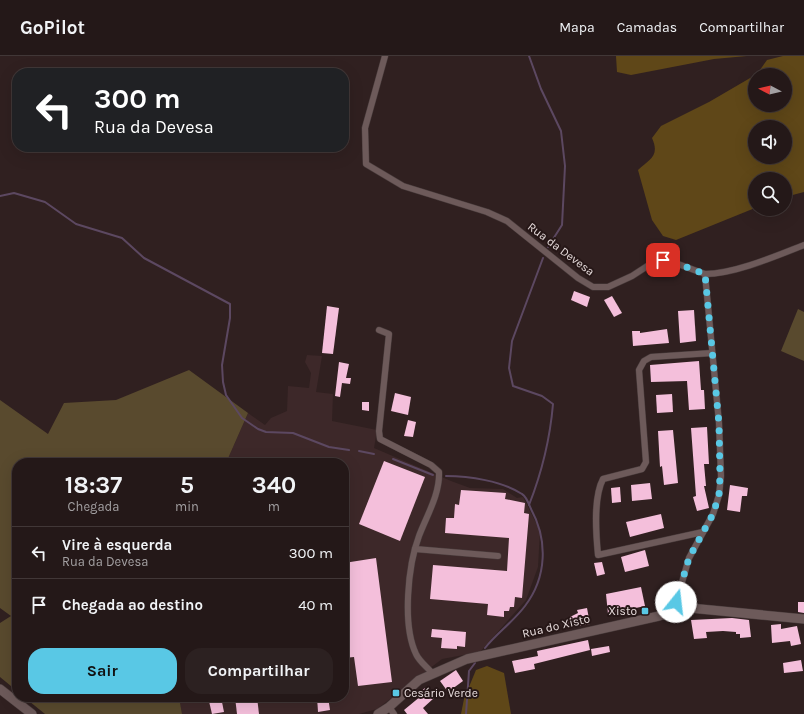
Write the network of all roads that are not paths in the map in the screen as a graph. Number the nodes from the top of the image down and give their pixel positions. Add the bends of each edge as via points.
1 (385, 56) edge
2 (804, 245) edge
3 (705, 274) junction
4 (379, 330) dead end
5 (712, 353) junction
6 (703, 532) junction
7 (415, 549) junction
8 (498, 556) dead end
9 (674, 610) junction
10 (804, 619) edge
11 (432, 673) junction
12 (0, 689) edge
13 (12, 698) edge
14 (17, 702) edge
15 (392, 711) edge
16 (32, 714) edge
17 (378, 714) edge

1 - 3 street, Rua da Devesa via 365,128 366,164 403,186 487,212 507,221 593,287 608,287 652,263 663,260
2 - 3 street via 748,265 715,274
3 - 5 street
4 - 7 street via 389,334 380,440 431,465 439,472 440,484
5 - 6 street via 719,424 720,476 719,495 713,514
5 - 6 street via 651,357 644,361 639,370 646,462 642,469 603,479 599,486 596,528 598,555
6 - 9 street via 689,558
7 - 8 street
7 - 11 street via 407,624 416,655
9 - 10 street, Rua do Xisto via 690,608
9 - 11 street, Rua do Xisto via 659,616 467,659
11 - 15 street, Rua do Xisto via 419,680
12 - 13 street
14 - 16 street
15 - 17 street, Rua do Xisto

